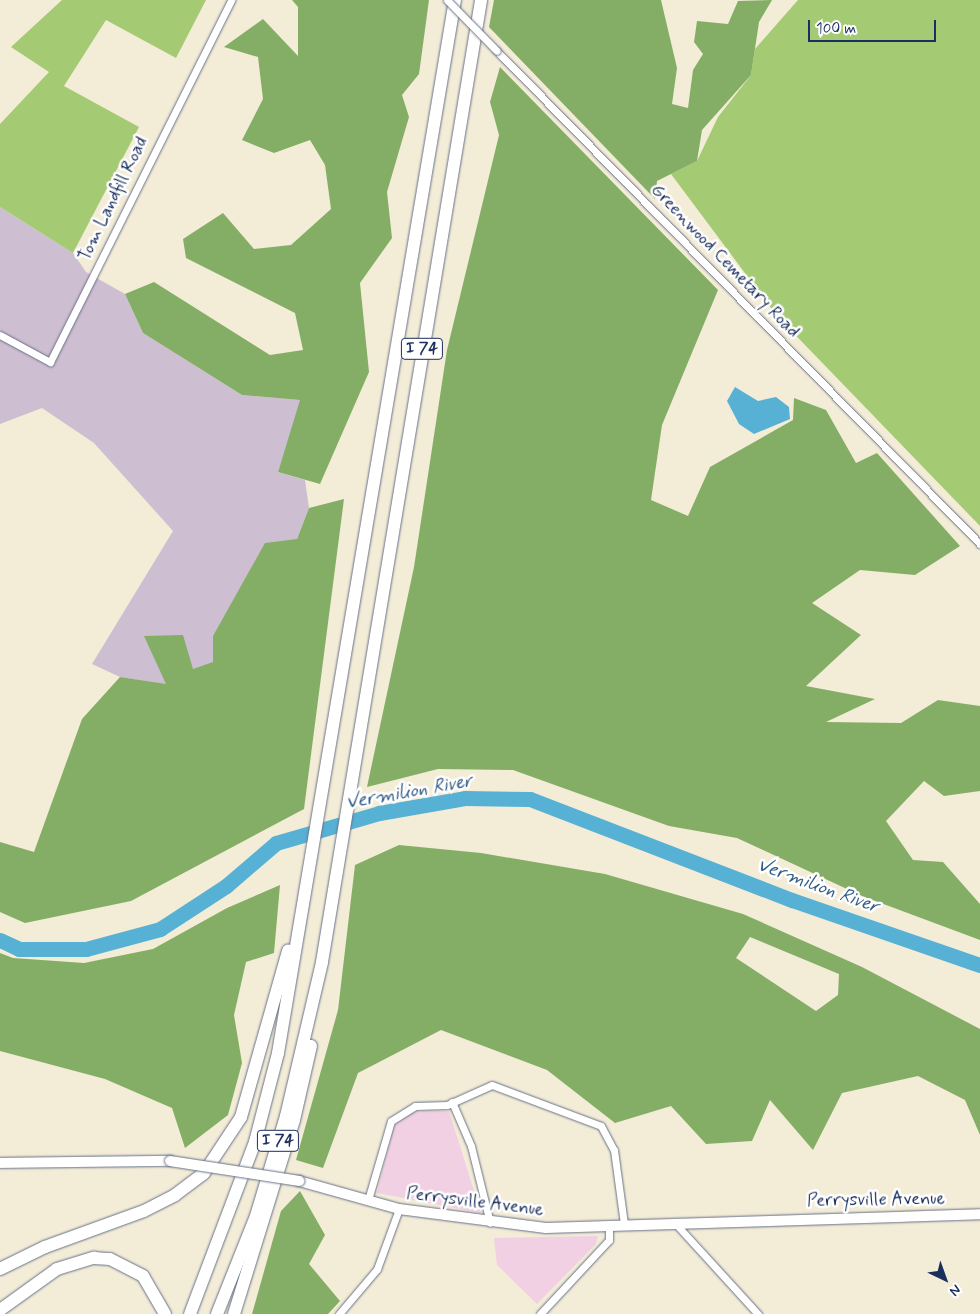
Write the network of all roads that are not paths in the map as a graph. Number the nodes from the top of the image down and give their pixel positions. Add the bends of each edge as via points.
1 (231, 0) edge
2 (447, 0) edge
3 (455, 0) edge
4 (481, 0) edge
5 (0, 336) edge
6 (980, 544) edge
7 (322, 962) junction
8 (288, 965) junction
9 (452, 1102) junction
10 (0, 1163) edge
11 (368, 1200) junction
12 (399, 1209) junction
13 (980, 1214) edge
14 (673, 1221) junction
15 (490, 1224) junction
16 (624, 1224) junction
17 (609, 1225) junction
18 (0, 1270) edge
19 (0, 1310) edge
20 (344, 1312) edge
21 (165, 1314) edge
22 (190, 1314) edge
23 (217, 1314) edge
24 (234, 1314) edge
25 (541, 1314) edge
26 (758, 1314) edge

1 - 5 street, Tom Landfill Road via 50,362
2 - 6 street, Greenwood Cemetary Road, bridge
3 - 8 highway, I 74 via 311,871
4 - 7 highway, I 74
7 - 23 highway, I 74 via 286,1116 256,1216
7 - 24 highway via 320,995 297,1110
8 - 18 highway via 241,1117 204,1173 175,1195 144,1211 44,1247
8 - 22 highway, I 74 via 278,1053 255,1142
9 - 11 street via 415,1106 391,1121
9 - 15 street via 470,1146
9 - 16 street via 492,1085 601,1126 614,1150
10 - 11 street, Perrysville Avenue, bridge via 170,1161 299,1180
11 - 12 street, Perrysville Avenue
12 - 15 street, Perrysville Avenue
12 - 20 street via 377,1269
13 - 14 street, Perrysville Avenue
14 - 16 street, Perrysville Avenue
14 - 26 street
15 - 17 street, Perrysville Avenue via 546,1228
16 - 17 street, Perrysville Avenue
17 - 25 street via 609,1240
19 - 21 highway via 57,1269 94,1258 110,1259 143,1276

